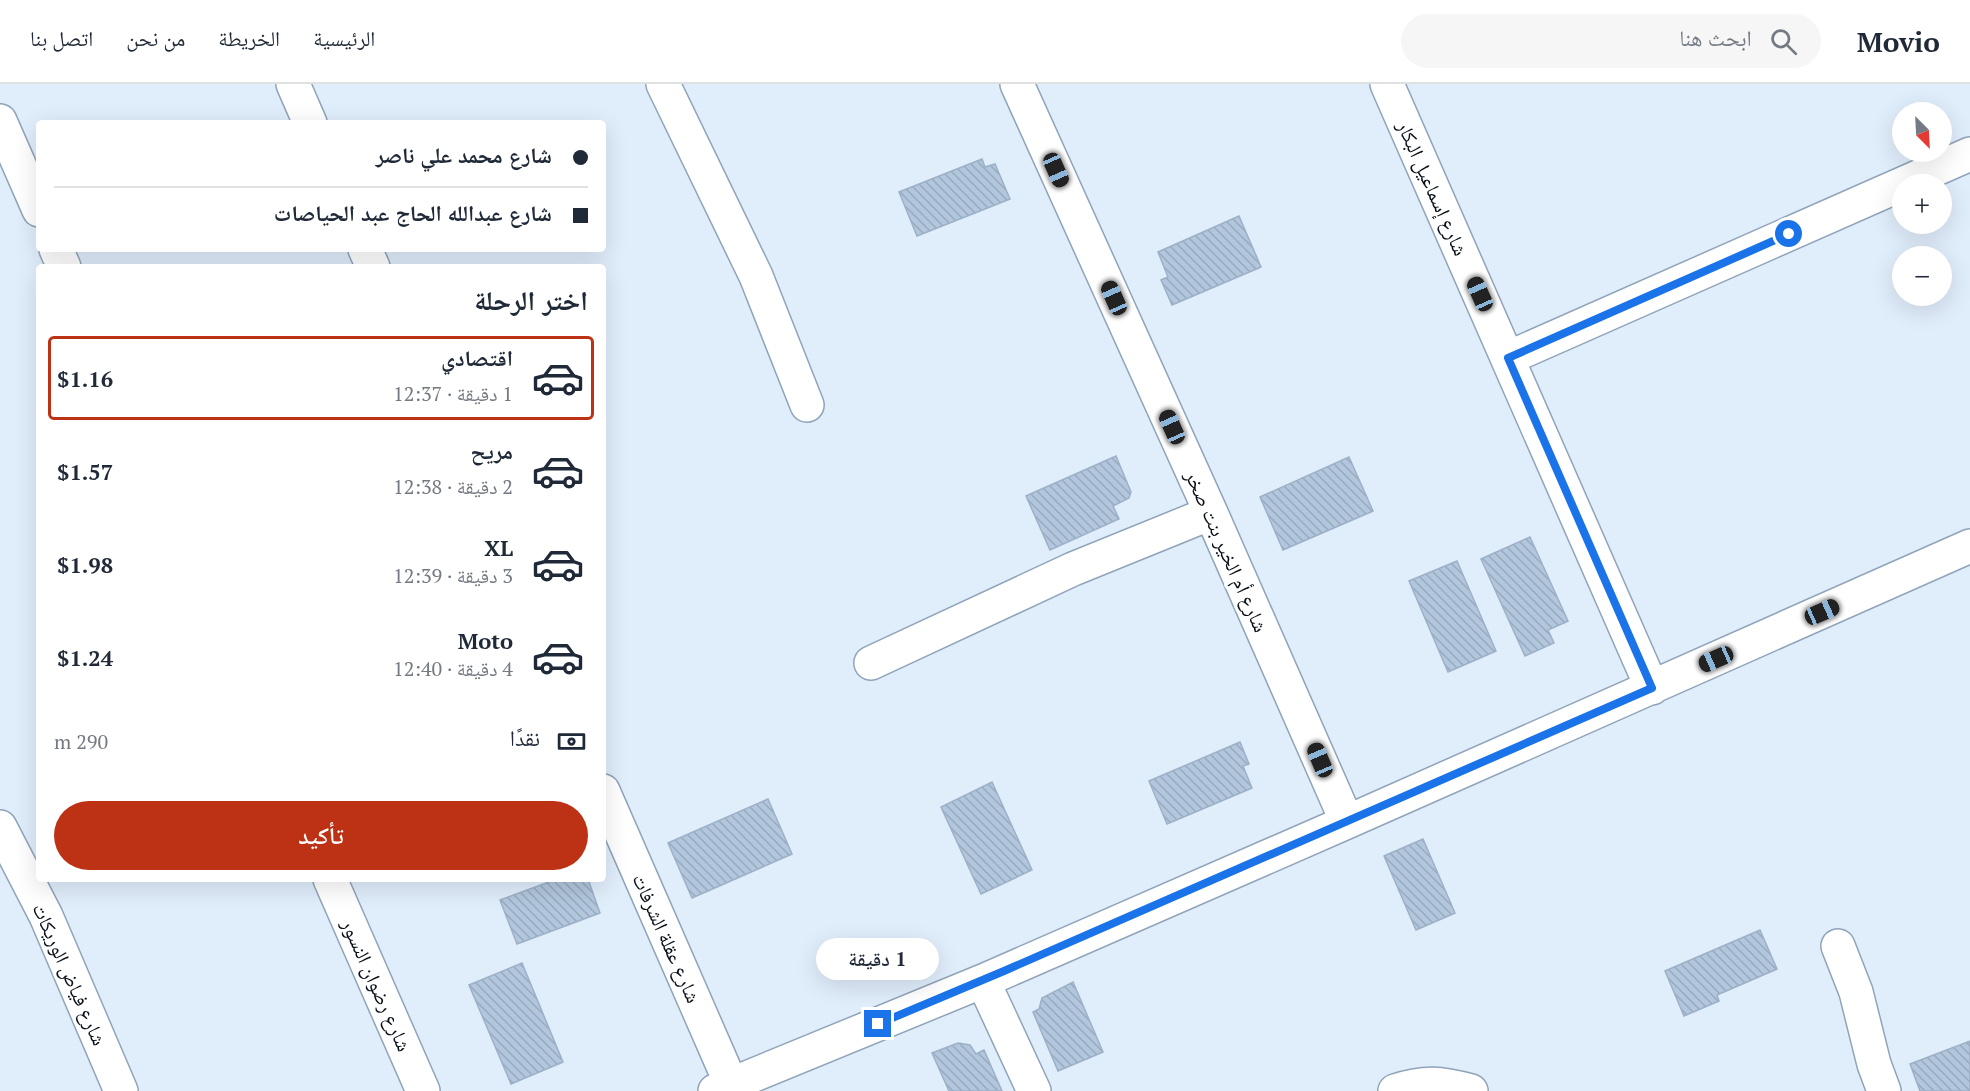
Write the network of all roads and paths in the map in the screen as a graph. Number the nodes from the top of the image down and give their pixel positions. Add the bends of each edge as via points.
1 (293, 84) edge
2 (663, 84) edge
3 (1017, 84) edge
4 (1387, 84) edge
5 (309, 120) edge
6 (0, 121) edge
7 (1970, 154) edge
8 (36, 203) edge
9 (1508, 358) junction
10 (807, 405) dead end
11 (1211, 513) junction
12 (1970, 546) edge
13 (871, 663) dead end
14 (1652, 688) junction
15 (606, 798) edge
16 (1347, 822) junction
17 (0, 827) edge
18 (331, 882) edge
19 (1838, 946) dead end
20 (983, 981) junction
21 (723, 1087) edge
22 (121, 1091) edge
23 (423, 1091) edge
24 (1034, 1091) edge
25 (1395, 1091) edge
26 (1471, 1091) edge
27 (1884, 1091) edge

1 - 5 street
2 - 10 street via 756,276
3 - 11 street, شارع أم الخير بنت صخر
4 - 9 street, شارع إسماعيل البكار
6 - 8 street
7 - 9 street
9 - 14 street, شارع إسماعيل البكار
11 - 13 street via 1073,569
11 - 16 street, شارع أم الخير بنت صخر
12 - 14 street
14 - 16 street
15 - 21 street, شارع عقلة الشرفات
16 - 20 street
17 - 22 street, شارع فياض الوريكات via 46,916
18 - 23 street, شارع رضوان النسور
19 - 27 street via 1856,992
20 - 21 street
20 - 24 street
25 - 26 street via 1421,1083

